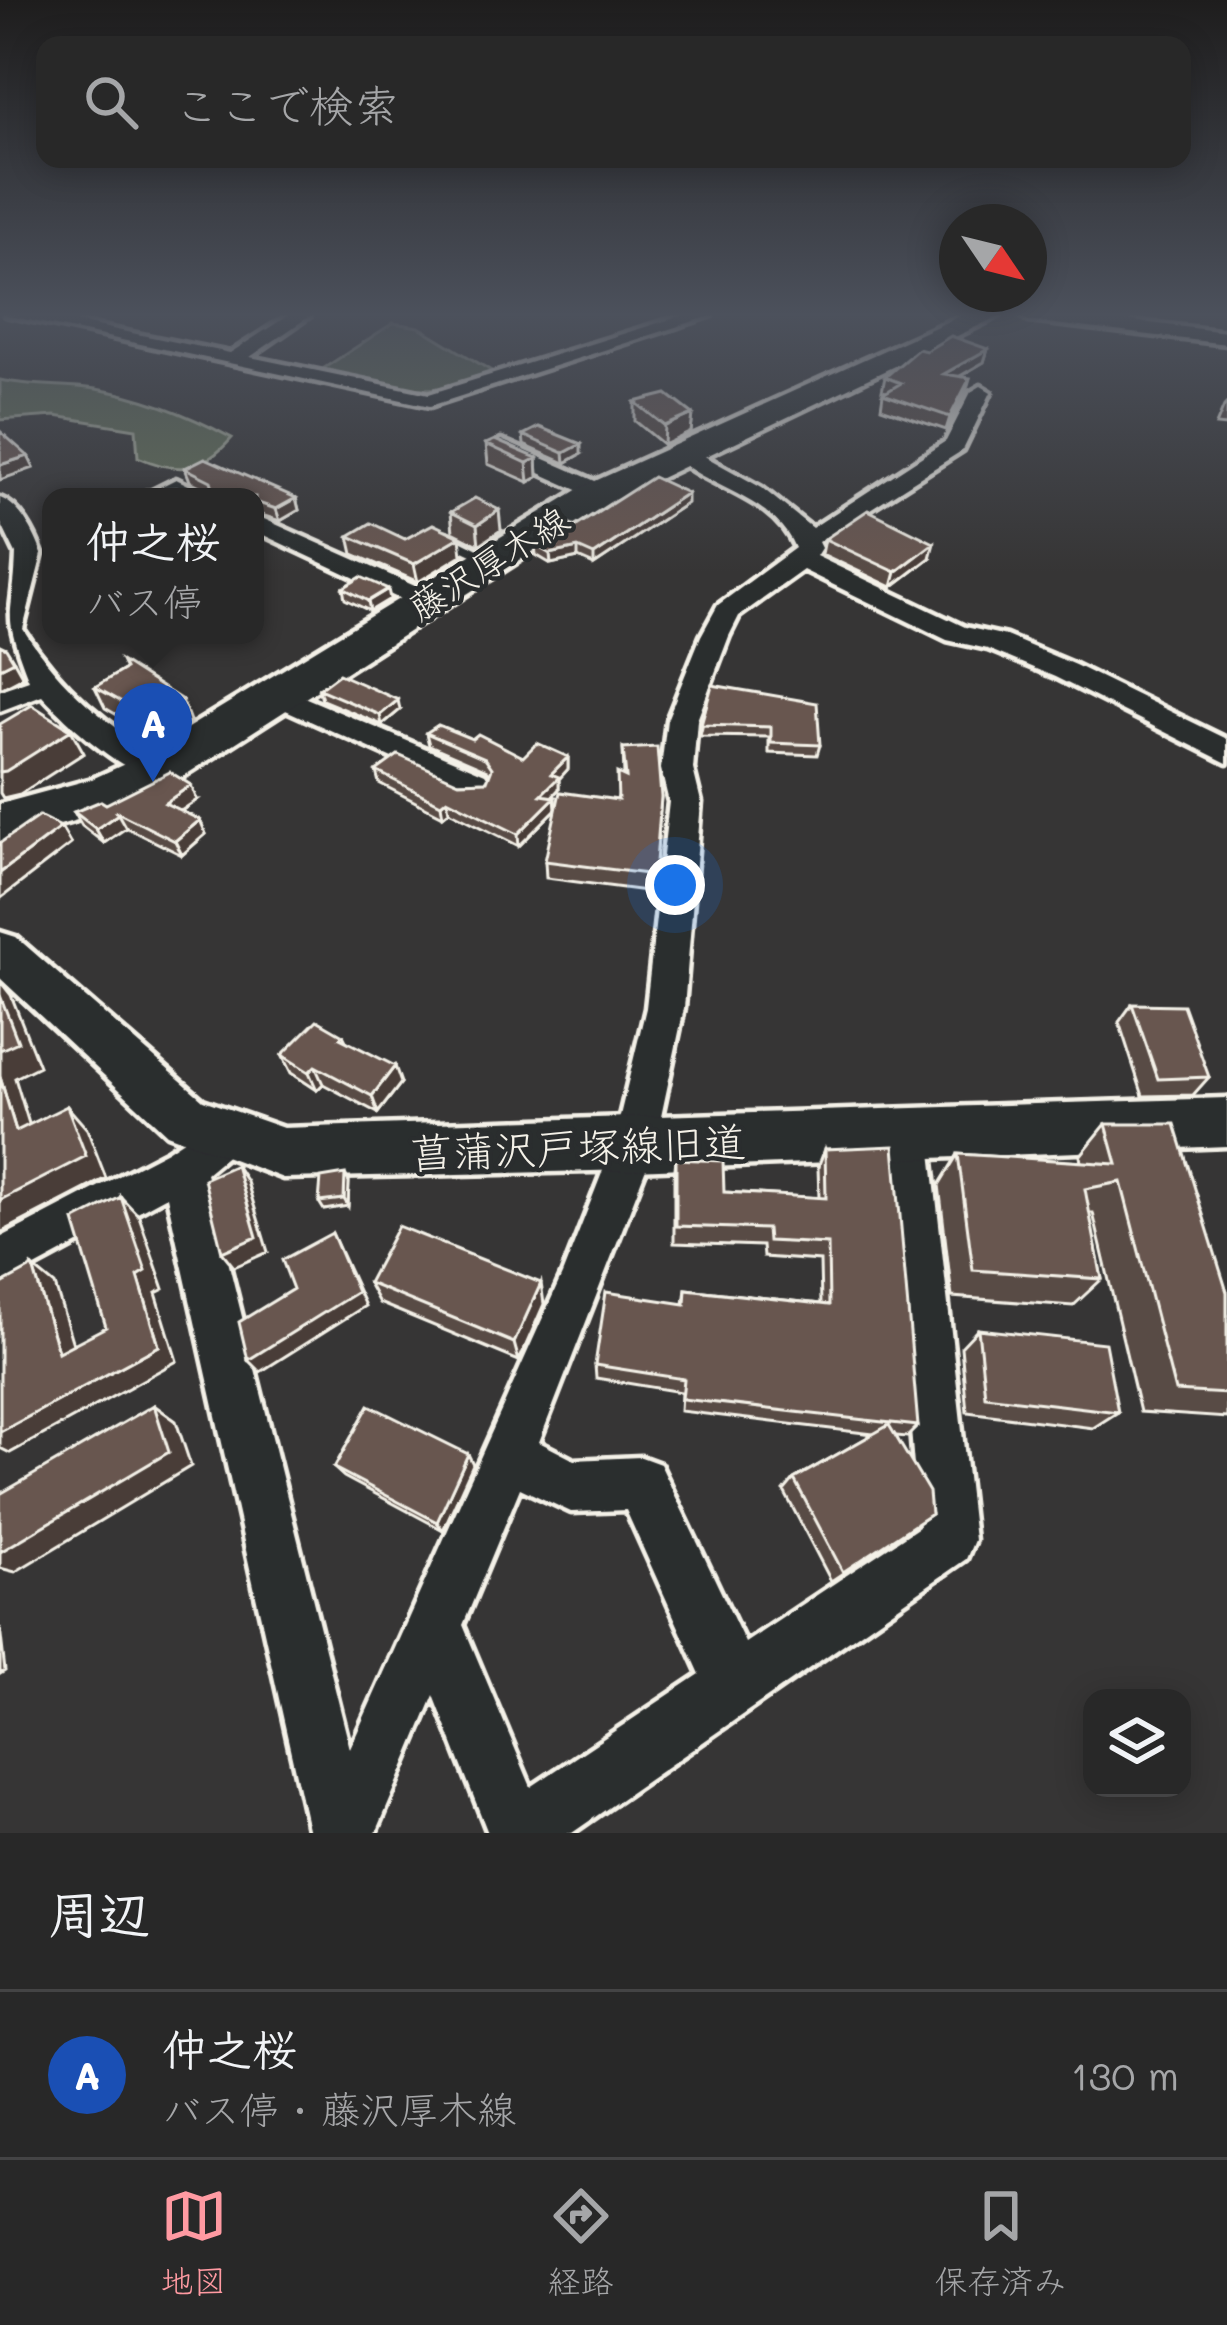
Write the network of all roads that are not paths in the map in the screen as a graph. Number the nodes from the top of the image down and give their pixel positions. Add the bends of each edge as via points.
1 (795, 401) edge
2 (977, 401) edge
3 (501, 447) edge
4 (680, 452) junction
5 (601, 492) junction
6 (0, 505) edge
7 (264, 526) edge
8 (442, 536) edge
9 (30, 546) junction
10 (803, 547) junction
11 (0, 557) edge
12 (492, 559) junction
13 (426, 601) junction
14 (50, 682) junction
15 (278, 695) junction
16 (0, 701) edge
17 (1227, 752) edge
18 (158, 769) junction
19 (474, 782) edge
20 (0, 823) edge
21 (0, 950) edge
22 (1227, 1122) edge
23 (908, 1134) junction
24 (634, 1145) junction
25 (202, 1150) junction
26 (0, 1263) edge
27 (508, 1454) junction
28 (434, 1623) junction
29 (735, 1685) junction
30 (342, 1833) edge

1 - 4 main road, 藤沢厚木線
2 - 10 street via 955,445
3 - 5 street
4 - 5 main road, 藤沢厚木線
4 - 10 street via 778,510
5 - 12 main road, 藤沢厚木線
6 - 9 street
7 - 13 street
8 - 12 lane
9 - 11 street
9 - 14 street via 9,629
10 - 17 street via 957,634 1065,671
10 - 24 street via 728,611 682,720 677,770 685,802 668,984
12 - 13 main road, 藤沢厚木線
13 - 15 main road, 藤沢厚木線
14 - 16 street
14 - 18 street via 81,720
15 - 18 main road, 藤沢厚木線
15 - 19 street
18 - 20 main road, 藤沢厚木線 via 108,793
21 - 25 street, 菖蒲沢戸塚線旧道 via 184,1117
22 - 23 street, 菖蒲沢戸塚線旧道
23 - 24 street, 菖蒲沢戸塚線旧道
23 - 29 street via 947,1540
24 - 25 street, 菖蒲沢戸塚線旧道
24 - 27 street
25 - 26 street
25 - 30 street
27 - 28 street
27 - 29 street via 571,1486 641,1483
28 - 29 street via 519,1832
28 - 30 street

